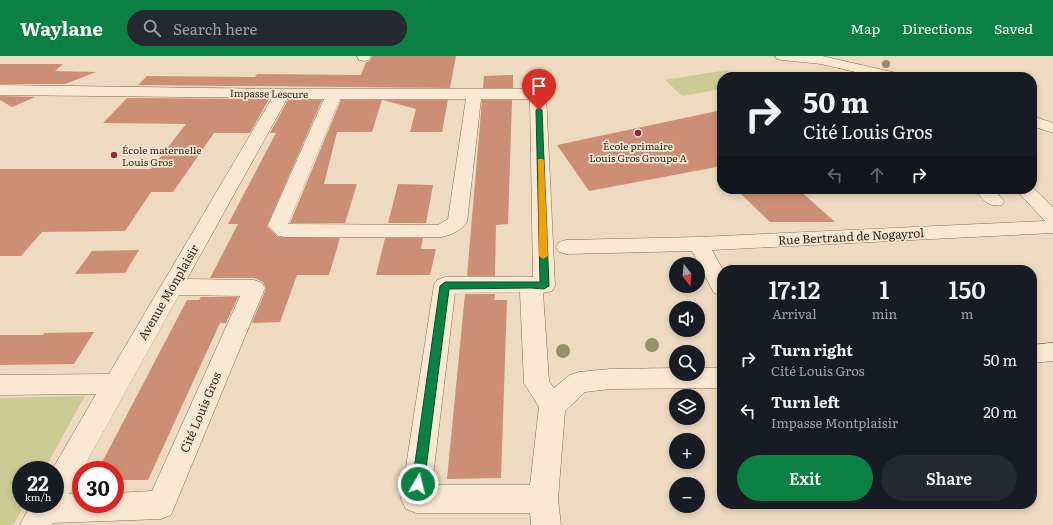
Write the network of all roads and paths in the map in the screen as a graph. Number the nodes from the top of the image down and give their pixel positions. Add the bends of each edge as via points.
1 (782, 56) edge
2 (854, 56) edge
3 (868, 70) junction
4 (876, 72) edge
5 (7, 90) edge
6 (282, 94) junction
7 (334, 94) junction
8 (474, 94) junction
9 (0, 102) edge
10 (1037, 123) edge
11 (1053, 128) edge
12 (1029, 194) edge
13 (1053, 218) edge
14 (1053, 227) edge
15 (699, 244) junction
16 (566, 247) dead end
17 (717, 278) edge
18 (531, 284) junction
19 (171, 286) junction
20 (1053, 352) edge
21 (1037, 354) edge
22 (717, 378) edge
23 (116, 384) junction
24 (0, 385) edge
25 (552, 406) junction
26 (64, 475) edge
27 (543, 500) junction
28 (64, 507) edge
29 (546, 525) edge

1 - 3 street via 821,60
2 - 3 street
3 - 4 street
5 - 6 street, Impasse Lescure
5 - 9 street
6 - 7 street, Impasse Lescure
6 - 19 street, Avenue Monplaisir
7 - 8 street, Impasse Lescure
7 - 8 street via 278,225 285,231 442,231 457,222
8 - 18 street, Impasse Lescure via 538,94 544,286
10 - 11 street
12 - 13 street
14 - 15 street, Rue Bertrand de Nogayrol
15 - 16 street, Rue Bertrand de Nogayrol
15 - 17 street
18 - 25 street via 537,383
18 - 27 street via 445,286 416,499
19 - 23 street, Avenue Monplaisir
19 - 28 street, Cité Louis Gros via 254,288 161,505
20 - 21 street
22 - 25 street via 610,379 579,382
23 - 24 street
23 - 26 street, Avenue Monplaisir
25 - 27 street
27 - 29 street

